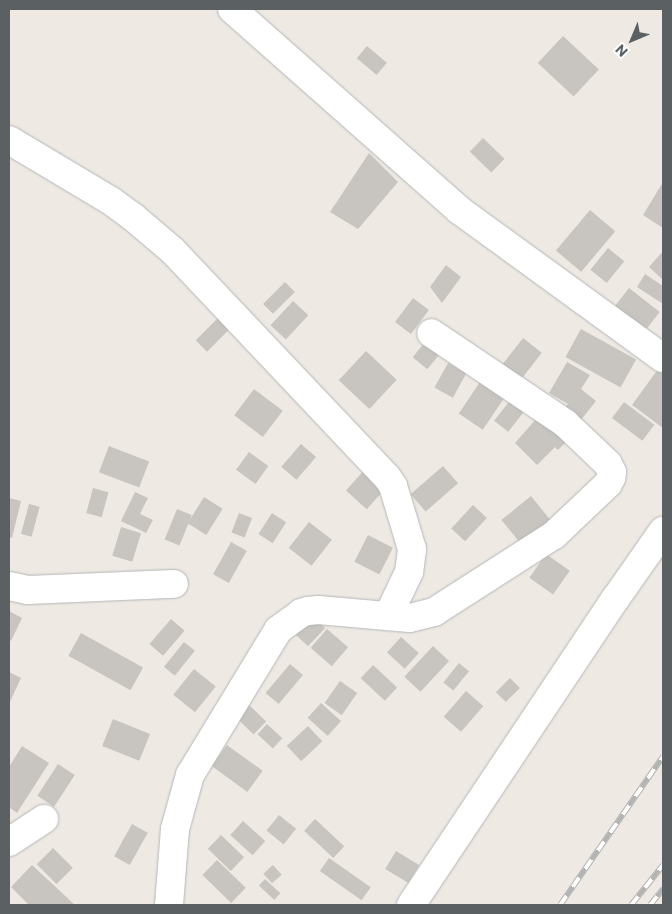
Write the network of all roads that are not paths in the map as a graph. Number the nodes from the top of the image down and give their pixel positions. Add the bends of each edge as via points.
1 (232, 9) edge
2 (9, 140) edge
3 (431, 333) dead end
4 (663, 358) edge
5 (663, 531) edge
6 (174, 584) dead end
7 (9, 586) edge
8 (388, 616) junction
9 (44, 819) dead end
10 (9, 842) edge
11 (168, 905) edge
12 (411, 905) edge

1 - 4 street via 459,210
2 - 8 street via 111,201 173,252 387,477 393,486 412,549 409,572
3 - 8 street via 565,423 608,464 612,472 608,484 554,535 434,612 410,618
5 - 12 street
6 - 7 street via 28,590
8 - 11 street via 308,611 300,613 278,630 190,775 175,829
9 - 10 street

